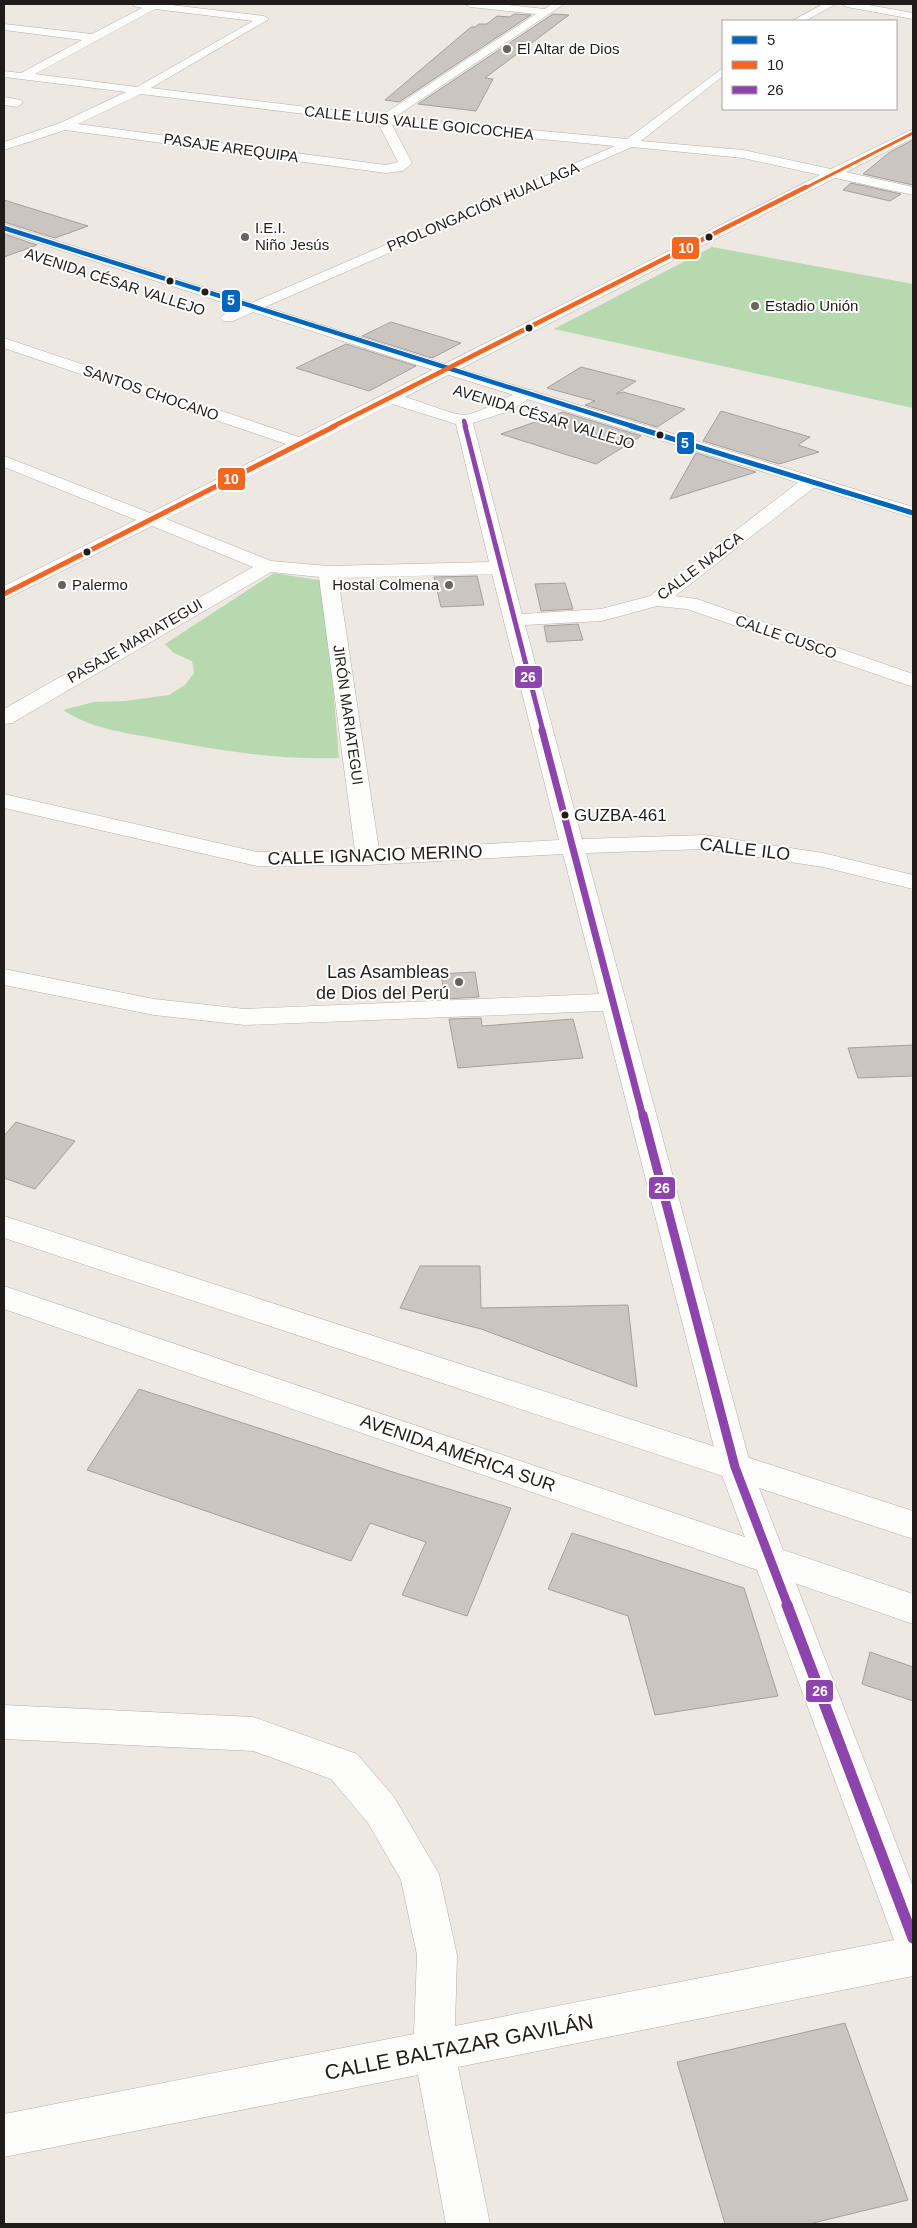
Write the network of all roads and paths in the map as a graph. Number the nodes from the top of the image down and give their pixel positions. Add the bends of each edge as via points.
1 (138, 4) edge
2 (470, 4) edge
3 (559, 4) edge
4 (831, 4) edge
5 (847, 4) edge
6 (154, 6) junction
7 (546, 12) junction
8 (913, 16) edge
9 (799, 20) edge
10 (4, 26) edge
11 (94, 38) junction
12 (722, 71) edge
13 (4, 74) edge
14 (22, 76) junction
15 (138, 91) junction
16 (4, 101) edge
17 (17, 103) dead end
18 (383, 120) junction
19 (64, 126) junction
20 (913, 132) edge
21 (627, 145) junction
22 (4, 146) edge
23 (833, 173) junction
24 (913, 191) edge
25 (4, 228) edge
26 (252, 308) junction
27 (210, 312) dead end
28 (228, 318) junction
29 (246, 324) dead end
30 (4, 343) edge
31 (445, 368) junction
32 (404, 374) dead end
33 (423, 380) junction
34 (451, 388) dead end
35 (527, 394) junction
36 (389, 397) junction
37 (479, 397) dead end
38 (506, 406) junction
39 (464, 421) junction
40 (299, 443) junction
41 (7, 466) edge
42 (810, 482) junction
43 (793, 494) junction
44 (913, 513) edge
45 (867, 517) dead end
46 (151, 519) junction
47 (268, 566) junction
48 (500, 568) junction
49 (328, 572) junction
50 (4, 594) edge
51 (656, 600) junction
52 (515, 620) junction
53 (913, 682) edge
54 (4, 718) edge
55 (4, 800) edge
56 (573, 846) junction
57 (368, 858) junction
58 (913, 882) edge
59 (4, 977) edge
60 (614, 1002) junction
61 (4, 1227) edge
62 (4, 1297) edge
63 (735, 1468) junction
64 (913, 1525) edge
65 (770, 1560) junction
66 (913, 1609) edge
67 (4, 1722) edge
68 (913, 1938) edge
69 (913, 1956) edge
70 (434, 2052) junction
71 (4, 2136) edge
72 (468, 2224) edge

1 - 6 street
2 - 7 street
3 - 7 street
4 - 9 street
5 - 8 street
6 - 11 street
6 - 15 street via 264,19
7 - 18 street
10 - 11 street
11 - 14 street
12 - 21 street, PROLONGACIÓN HUALLAGA
13 - 14 street, CALLE LUIS VALLE GOICOCHEA
14 - 15 street, CALLE LUIS VALLE GOICOCHEA
15 - 18 street, CALLE LUIS VALLE GOICOCHEA
15 - 19 street
16 - 17 street
18 - 19 street, PASAJE AREQUIPA via 405,163 398,168
18 - 21 street, CALLE LUIS VALLE GOICOCHEA
19 - 22 street
20 - 23 street
21 - 23 street, CALLE LUIS VALLE GOICOCHEA via 743,154
21 - 26 street, PROLONGACIÓN HUALLAGA
23 - 24 street, CALLE LUIS VALLE GOICOCHEA
23 - 31 street
25 - 26 street, AVENIDA CÉSAR VALLEJO
26 - 28 street, PROLONGACIÓN HUALLAGA
26 - 31 street, AVENIDA CÉSAR VALLEJO
27 - 28 street, AVENIDA CÉSAR VALLEJO
28 - 29 street, AVENIDA CÉSAR VALLEJO
30 - 40 street, SANTOS CHOCANO
31 - 33 street
31 - 35 street, AVENIDA CÉSAR VALLEJO
32 - 33 street, AVENIDA CÉSAR VALLEJO
33 - 34 street, AVENIDA CÉSAR VALLEJO
33 - 36 street
35 - 38 street
35 - 42 street, AVENIDA CÉSAR VALLEJO
36 - 39 street
36 - 40 street
37 - 38 street, AVENIDA CÉSAR VALLEJO
38 - 39 street
38 - 43 street, AVENIDA CÉSAR VALLEJO
39 - 48 street
40 - 46 street
41 - 46 street
42 - 43 street, CALLE NAZCA
42 - 44 street, AVENIDA CÉSAR VALLEJO
43 - 45 street, AVENIDA CÉSAR VALLEJO
43 - 51 street, CALLE NAZCA
46 - 47 street
46 - 50 street
47 - 49 street
47 - 54 street, PASAJE MARIATEGUI
48 - 49 street
48 - 52 street
49 - 57 street, JIRÓN MARIATEGUI
51 - 52 street, CALLE NAZCA via 602,615
51 - 53 street, CALLE CUSCO via 690,603
52 - 56 street
55 - 57 street, CALLE IGNACIO MERINO via 257,859
56 - 57 street, CALLE IGNACIO MERINO
56 - 58 street, CALLE ILO via 705,842 822,860
56 - 60 street
59 - 60 street via 168,1010 235,1016
60 - 63 street
61 - 63 street
62 - 65 street, AVENIDA AMÉRICA SUR
63 - 64 street
63 - 65 street
65 - 66 street, AVENIDA AMÉRICA SUR
65 - 68 street
67 - 70 street via 253,1734 344,1766 381,1810 419,1874 437,1955
69 - 70 street, CALLE BALTAZAR GAVILÁN
70 - 71 street, CALLE BALTAZAR GAVILÁN
70 - 72 street

